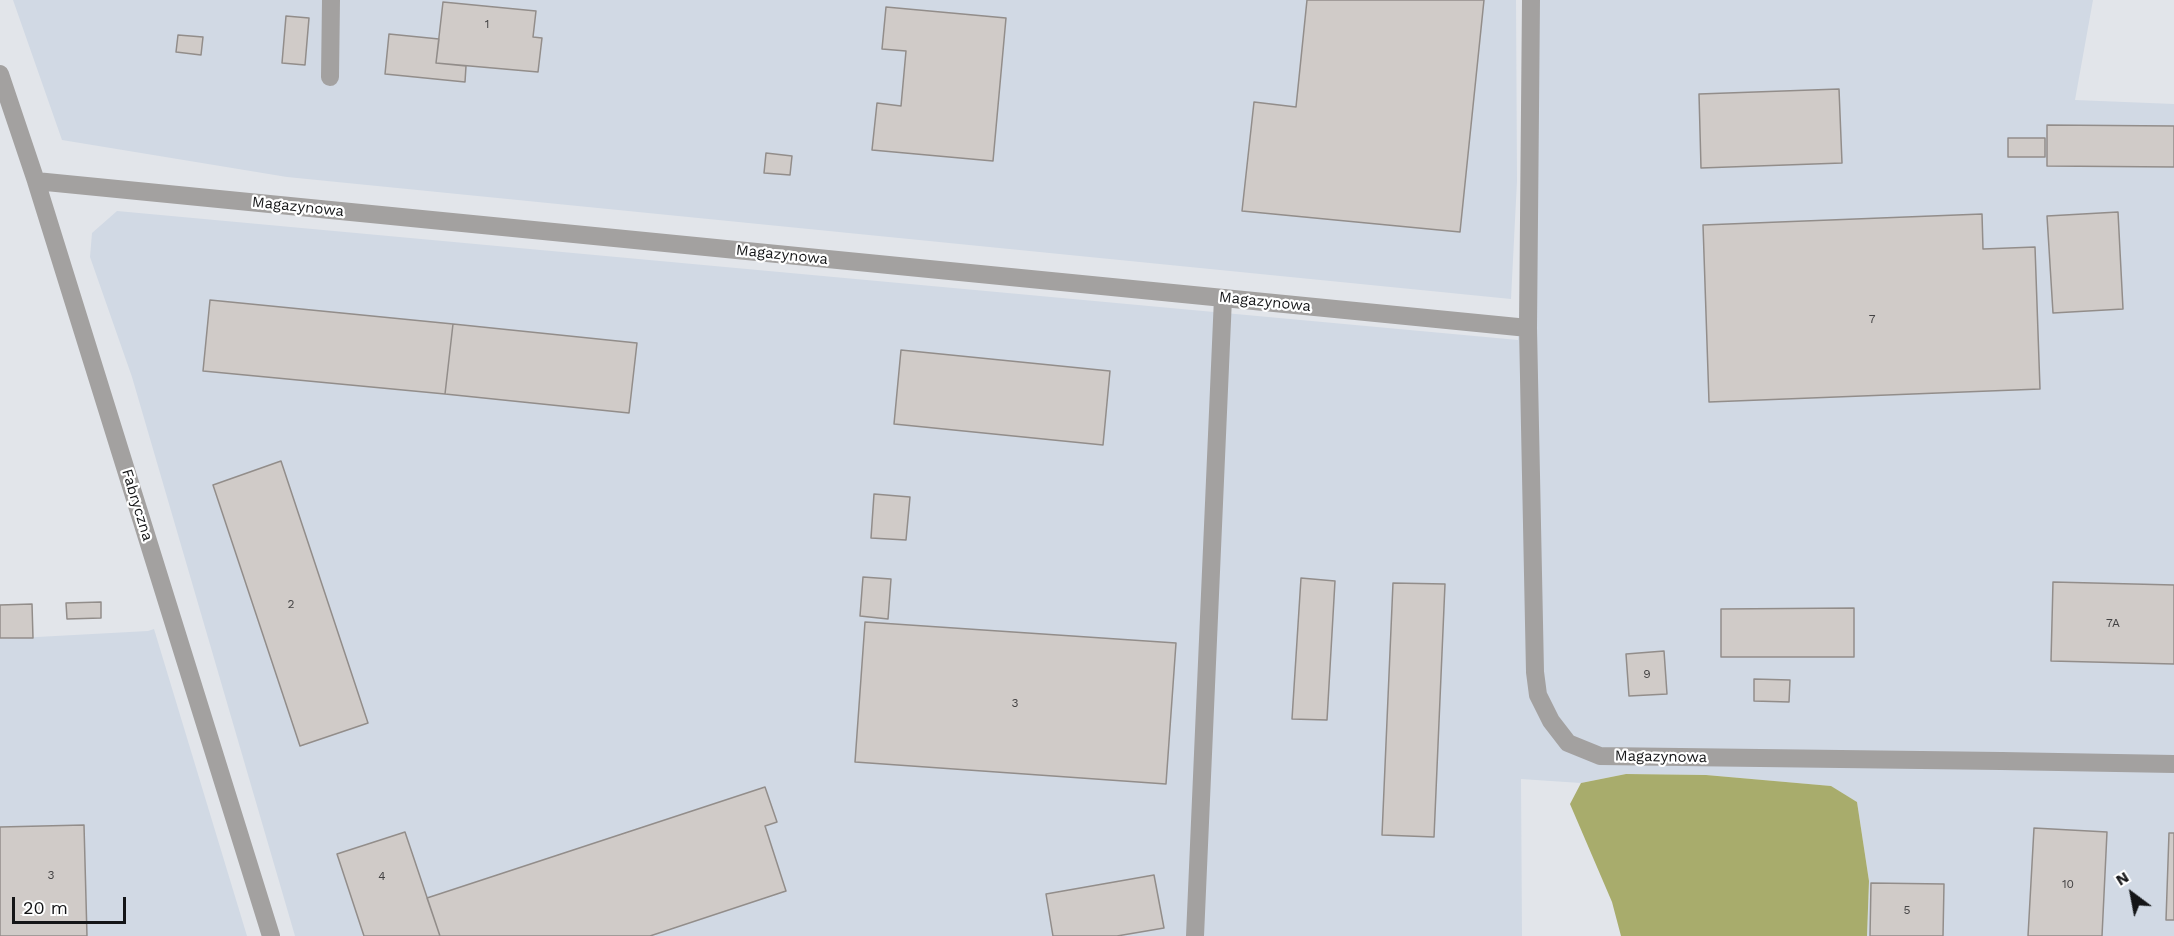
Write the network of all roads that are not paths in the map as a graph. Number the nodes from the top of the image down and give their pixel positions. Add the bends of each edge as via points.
1 (331, 0) edge
2 (1531, 0) edge
3 (0, 74) edge
4 (330, 77) dead end
5 (36, 181) junction
6 (1223, 298) junction
7 (1528, 328) junction
8 (2174, 764) edge
9 (271, 936) edge
10 (1195, 936) edge

1 - 4 street
2 - 7 street, Magazynowa
3 - 5 street, Fabryczna
5 - 6 street, Magazynowa
5 - 9 street, Fabryczna
6 - 7 street, Magazynowa
6 - 10 street
7 - 8 street, Magazynowa via 1535,672 1538,695 1551,722 1568,743 1600,756

